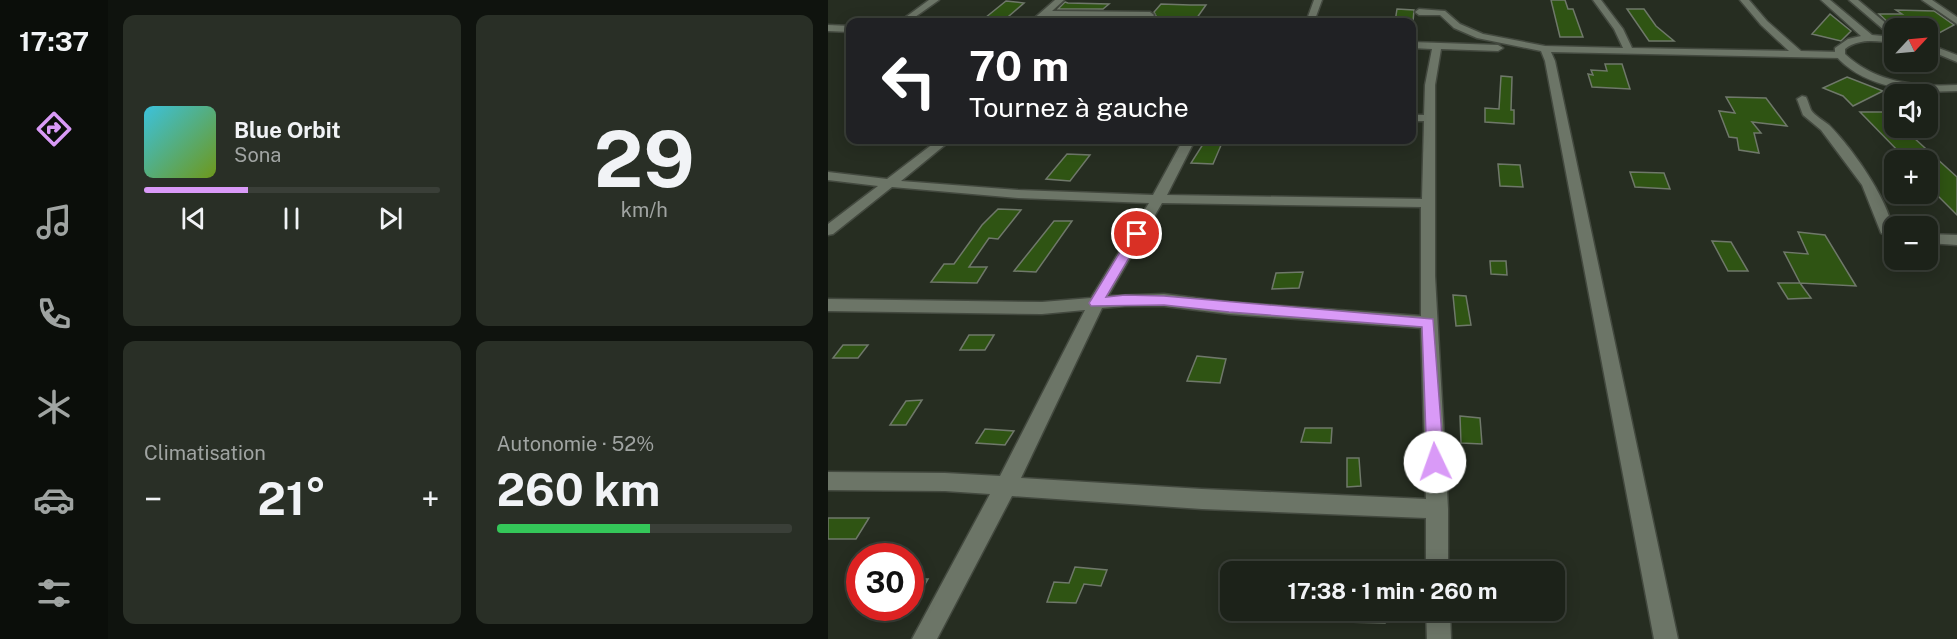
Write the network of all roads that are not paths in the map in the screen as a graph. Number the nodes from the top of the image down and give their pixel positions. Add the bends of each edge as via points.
1 (935, 0) edge
2 (1060, 0) edge
3 (1318, 0) edge
4 (1597, 0) edge
5 (1744, 0) edge
6 (1825, 0) edge
7 (1853, 0) edge
8 (1926, 0) edge
9 (1419, 12) dead end
10 (1044, 14) junction
11 (909, 18) edge
12 (1039, 18) edge
13 (1147, 18) edge
14 (1311, 18) edge
15 (1957, 21) edge
16 (1884, 26) edge
17 (828, 28) edge
18 (846, 29) edge
19 (1869, 38) junction
20 (1884, 39) edge
21 (1416, 45) edge
22 (1437, 46) junction
23 (1545, 49) junction
24 (1629, 51) junction
25 (1938, 51) edge
26 (1798, 54) junction
27 (1840, 55) junction
28 (1957, 59) edge
29 (1957, 88) edge
30 (1940, 89) junction
31 (1802, 99) dead end
32 (1957, 103) edge
33 (1416, 118) edge
34 (1429, 118) junction
35 (940, 144) edge
36 (1188, 144) edge
37 (828, 176) edge
38 (888, 184) junction
39 (1158, 199) junction
40 (1429, 203) junction
41 (1884, 221) edge
42 (830, 227) edge
43 (1938, 239) edge
44 (1957, 240) edge
45 (1096, 303) junction
46 (828, 305) edge
47 (1428, 322) junction
48 (828, 481) edge
49 (1006, 486) junction
50 (1437, 509) junction
51 (1437, 561) edge
52 (1438, 621) edge
53 (924, 639) edge
54 (1438, 639) edge
55 (1666, 639) edge

1 - 11 street
2 - 10 street
3 - 14 street
4 - 24 street
5 - 26 street
6 - 19 street
7 - 16 street
8 - 15 street
9 - 23 street via 1443,13 1457,26 1480,36
10 - 12 street
10 - 13 street via 1150,15
17 - 18 street
19 - 20 street
19 - 27 street via 1845,43
21 - 22 street
22 - 23 street
22 - 34 street
23 - 24 street
23 - 55 street
24 - 26 street
25 - 28 street
26 - 27 street
27 - 30 street via 1876,78
29 - 30 street
30 - 32 street
31 - 41 street via 1807,112 1825,128 1868,184
33 - 34 street
34 - 40 street
35 - 38 street
36 - 39 street
37 - 38 street
38 - 39 street
38 - 42 street
39 - 40 street
39 - 45 street
40 - 47 street
43 - 44 street
45 - 46 street via 1042,308
45 - 47 street via 1164,300
45 - 49 street
47 - 50 street
48 - 49 street
49 - 50 street
49 - 53 street
50 - 51 street
52 - 54 street

